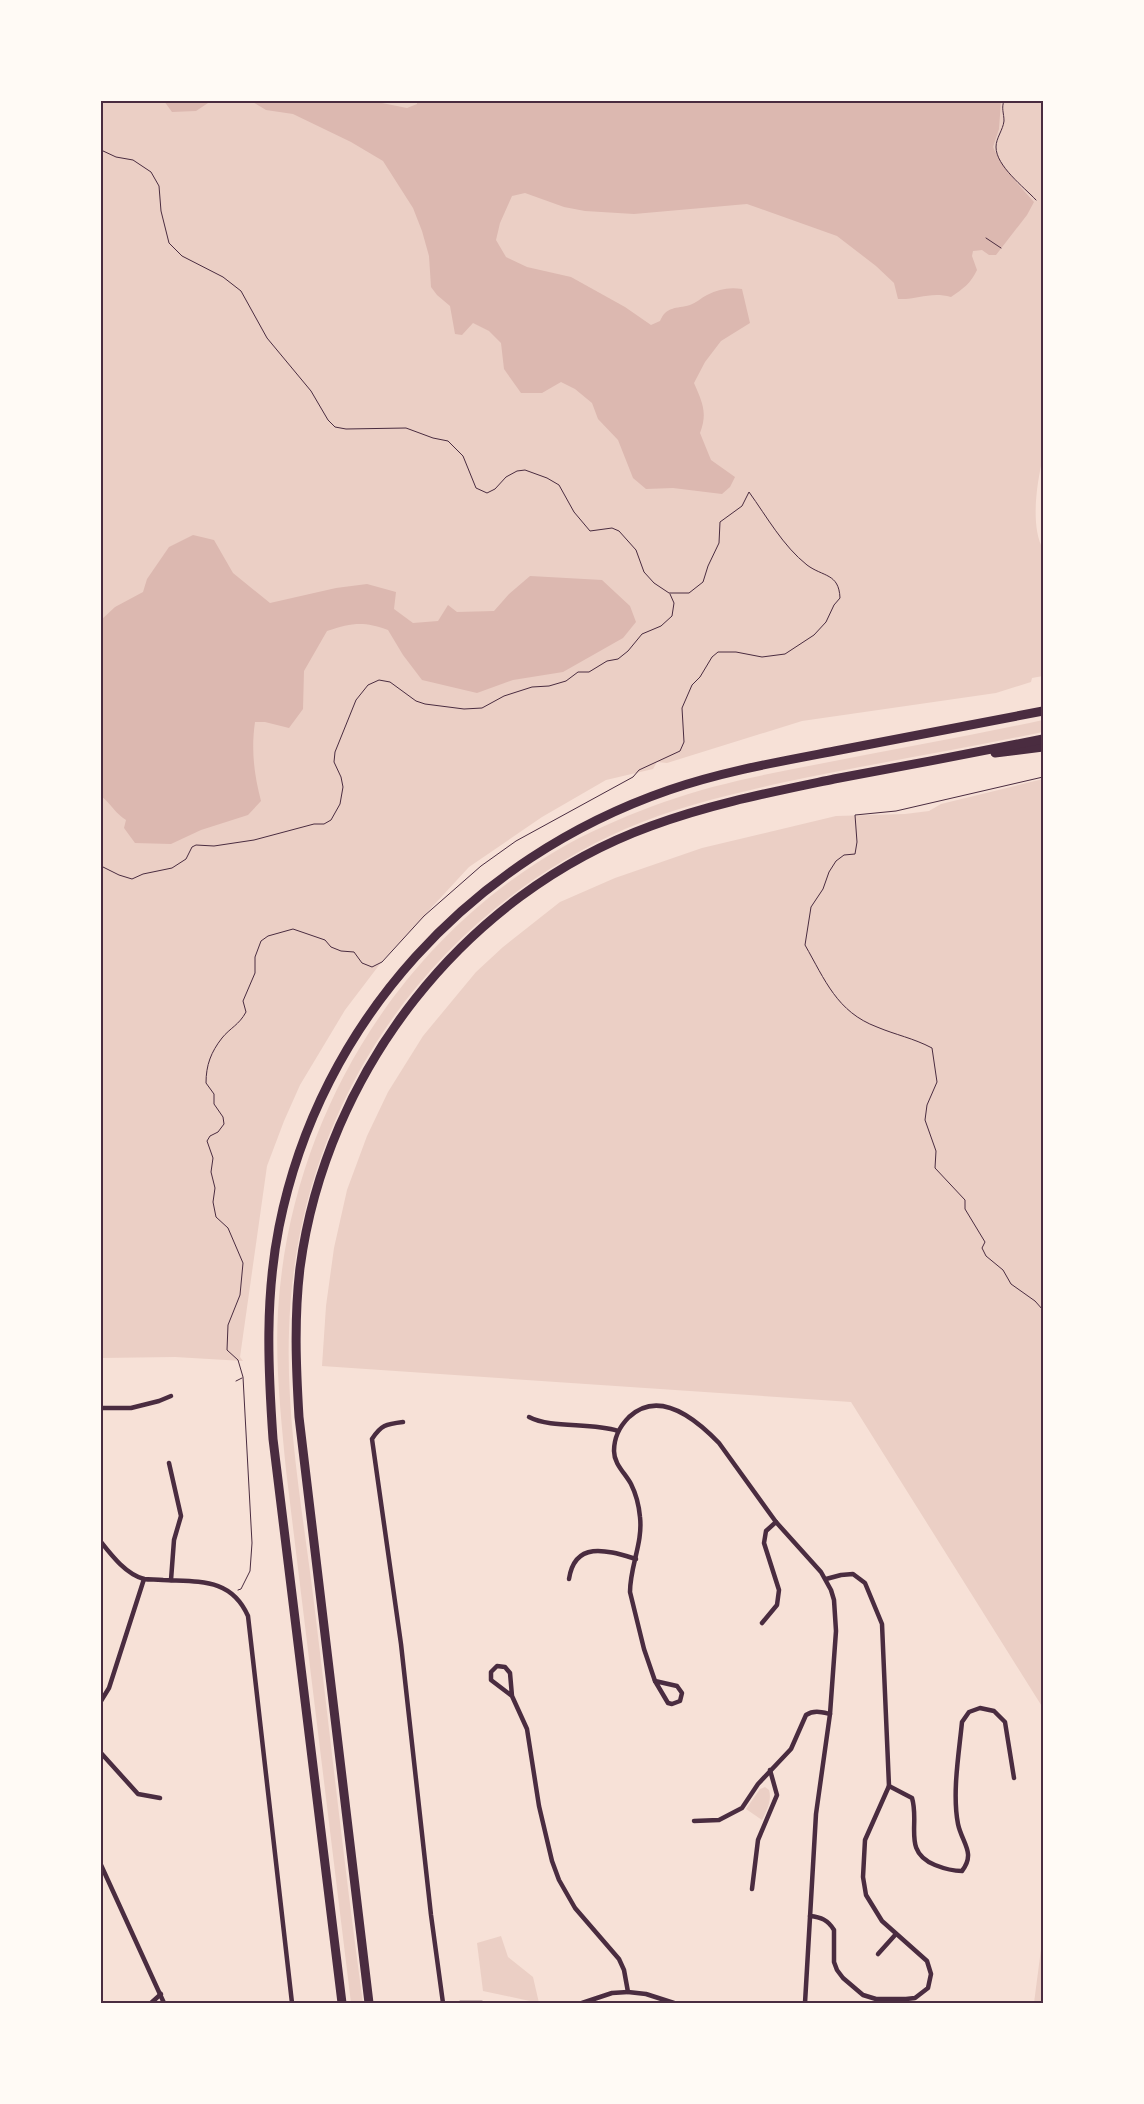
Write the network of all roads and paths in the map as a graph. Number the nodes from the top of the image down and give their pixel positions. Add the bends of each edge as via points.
1 (1004, 101) edge
2 (101, 150) edge
3 (1036, 200) dead end
4 (986, 238) dead end
5 (1001, 248) dead end
6 (749, 492) dead end
7 (669, 593) junction
8 (1043, 711) edge
9 (1043, 738) edge
10 (1043, 747) edge
11 (967, 753) junction
12 (1043, 777) edge
13 (101, 866) edge
14 (1043, 1310) edge
15 (236, 1381) dead end
16 (171, 1396) dead end
17 (101, 1408) edge
18 (529, 1417) dead end
19 (403, 1422) dead end
20 (618, 1432) junction
21 (169, 1464) dead end
22 (776, 1522) junction
23 (101, 1542) edge
24 (636, 1559) junction
25 (144, 1579) junction
26 (569, 1579) dead end
27 (826, 1579) junction
28 (171, 1580) junction
29 (242, 1589) dead end
30 (762, 1622) dead end
31 (655, 1681) junction
32 (512, 1696) junction
33 (101, 1701) edge
34 (830, 1714) junction
35 (101, 1753) edge
36 (770, 1770) junction
37 (1014, 1778) dead end
38 (889, 1786) junction
39 (160, 1798) dead end
40 (694, 1821) dead end
41 (101, 1865) edge
42 (752, 1889) dead end
43 (810, 1916) junction
44 (896, 1934) junction
45 (878, 1954) dead end
46 (628, 1992) junction
47 (161, 1994) junction
48 (151, 2003) edge
49 (164, 2003) edge
50 (292, 2003) edge
51 (340, 2003) edge
52 (369, 2003) edge
53 (443, 2003) edge
54 (460, 2003) edge
55 (482, 2003) edge
56 (582, 2003) edge
57 (674, 2003) edge
58 (805, 2003) edge

1 - 3 path via 1004,120 997,153 1009,172
2 - 7 path via 133,160 151,172 159,186 169,243 182,256 222,276 241,291 267,338 311,391 335,427 406,428 448,441 463,456 476,488 487,493 517,471 526,470 547,478 559,485 574,512 590,531 612,528 620,531 636,550 647,577
4 - 5 path
6 - 7 path via 742,506 720,522 719,543 703,582 689,593
7 - 13 path via 674,603 672,616 661,626 642,634 618,659 607,661 589,672 578,672 566,681 532,686 504,696 482,708 426,704 390,682 379,680 368,685 356,700 334,752 343,787 340,804 331,820 324,824 254,840 214,846 196,845 186,859 172,868 132,879
8 - 51 highway via 727,774 671,790 589,823 519,864 480,894 430,940 374,1007 331,1079 300,1151 279,1226 269,1304 268,1347 273,1439
9 - 11 highway
10 - 11 highway
11 - 52 highway via 720,804 648,827 577,860 509,905 478,931 426,984 391,1031 354,1094 328,1154 307,1228 295,1353 301,1436
12 - 14 path via 896,811 855,814 855,854 844,855 829,872 823,890 811,907 805,945 834,997 848,1011 878,1028 908,1036 932,1048 937,1082 927,1105 926,1120 936,1151 935,1168 965,1200 965,1209 985,1242 982,1248 986,1256 1003,1270 1011,1284
15 - 29 path via 243,1377 252,1537 250,1571
16 - 17 street via 131,1408
18 - 20 street via 539,1422 593,1426
19 - 53 street via 378,1429 372,1439 401,1644
20 - 22 street via 625,1421 642,1407 658,1405 681,1411 719,1443
20 - 24 street via 615,1458 630,1482 640,1516
21 - 28 street via 181,1516 174,1540
22 - 27 street
22 - 30 street via 766,1531 764,1543 779,1590 777,1605
23 - 25 street via 115,1559
24 - 26 street via 605,1551 588,1552 574,1563
24 - 31 street via 630,1583 632,1601
25 - 28 street
25 - 33 street via 109,1688
27 - 34 street via 836,1615
27 - 38 street via 853,1574 865,1583 882,1624
28 - 50 street via 213,1584 232,1592 248,1616
31 - 31 street via 668,1703 680,1701 682,1692 677,1686
32 - 32 street via 508,1669 497,1666 491,1672 491,1680
32 - 46 street via 527,1729 539,1806 559,1880 575,1908 619,1959
34 - 36 street via 818,1711 806,1715 791,1749
34 - 43 street via 816,1814
35 - 39 street via 138,1794
36 - 40 street via 742,1808 719,1820
36 - 42 street via 777,1795 758,1840
37 - 38 street via 1005,1722 994,1711 980,1708 969,1712 962,1722 956,1799 958,1824 968,1852 968,1864 962,1871 950,1871 926,1862 917,1852 912,1798
38 - 44 street via 865,1840 863,1877 866,1895 875,1911
41 - 47 street
43 - 44 street via 831,1925 836,1938 833,1953 837,1970 842,1978 869,1998 914,1998 928,1988 931,1981 927,1961
43 - 58 street
44 - 45 street
46 - 56 street via 612,1993
46 - 57 street
47 - 48 street
47 - 49 street
54 - 55 street

